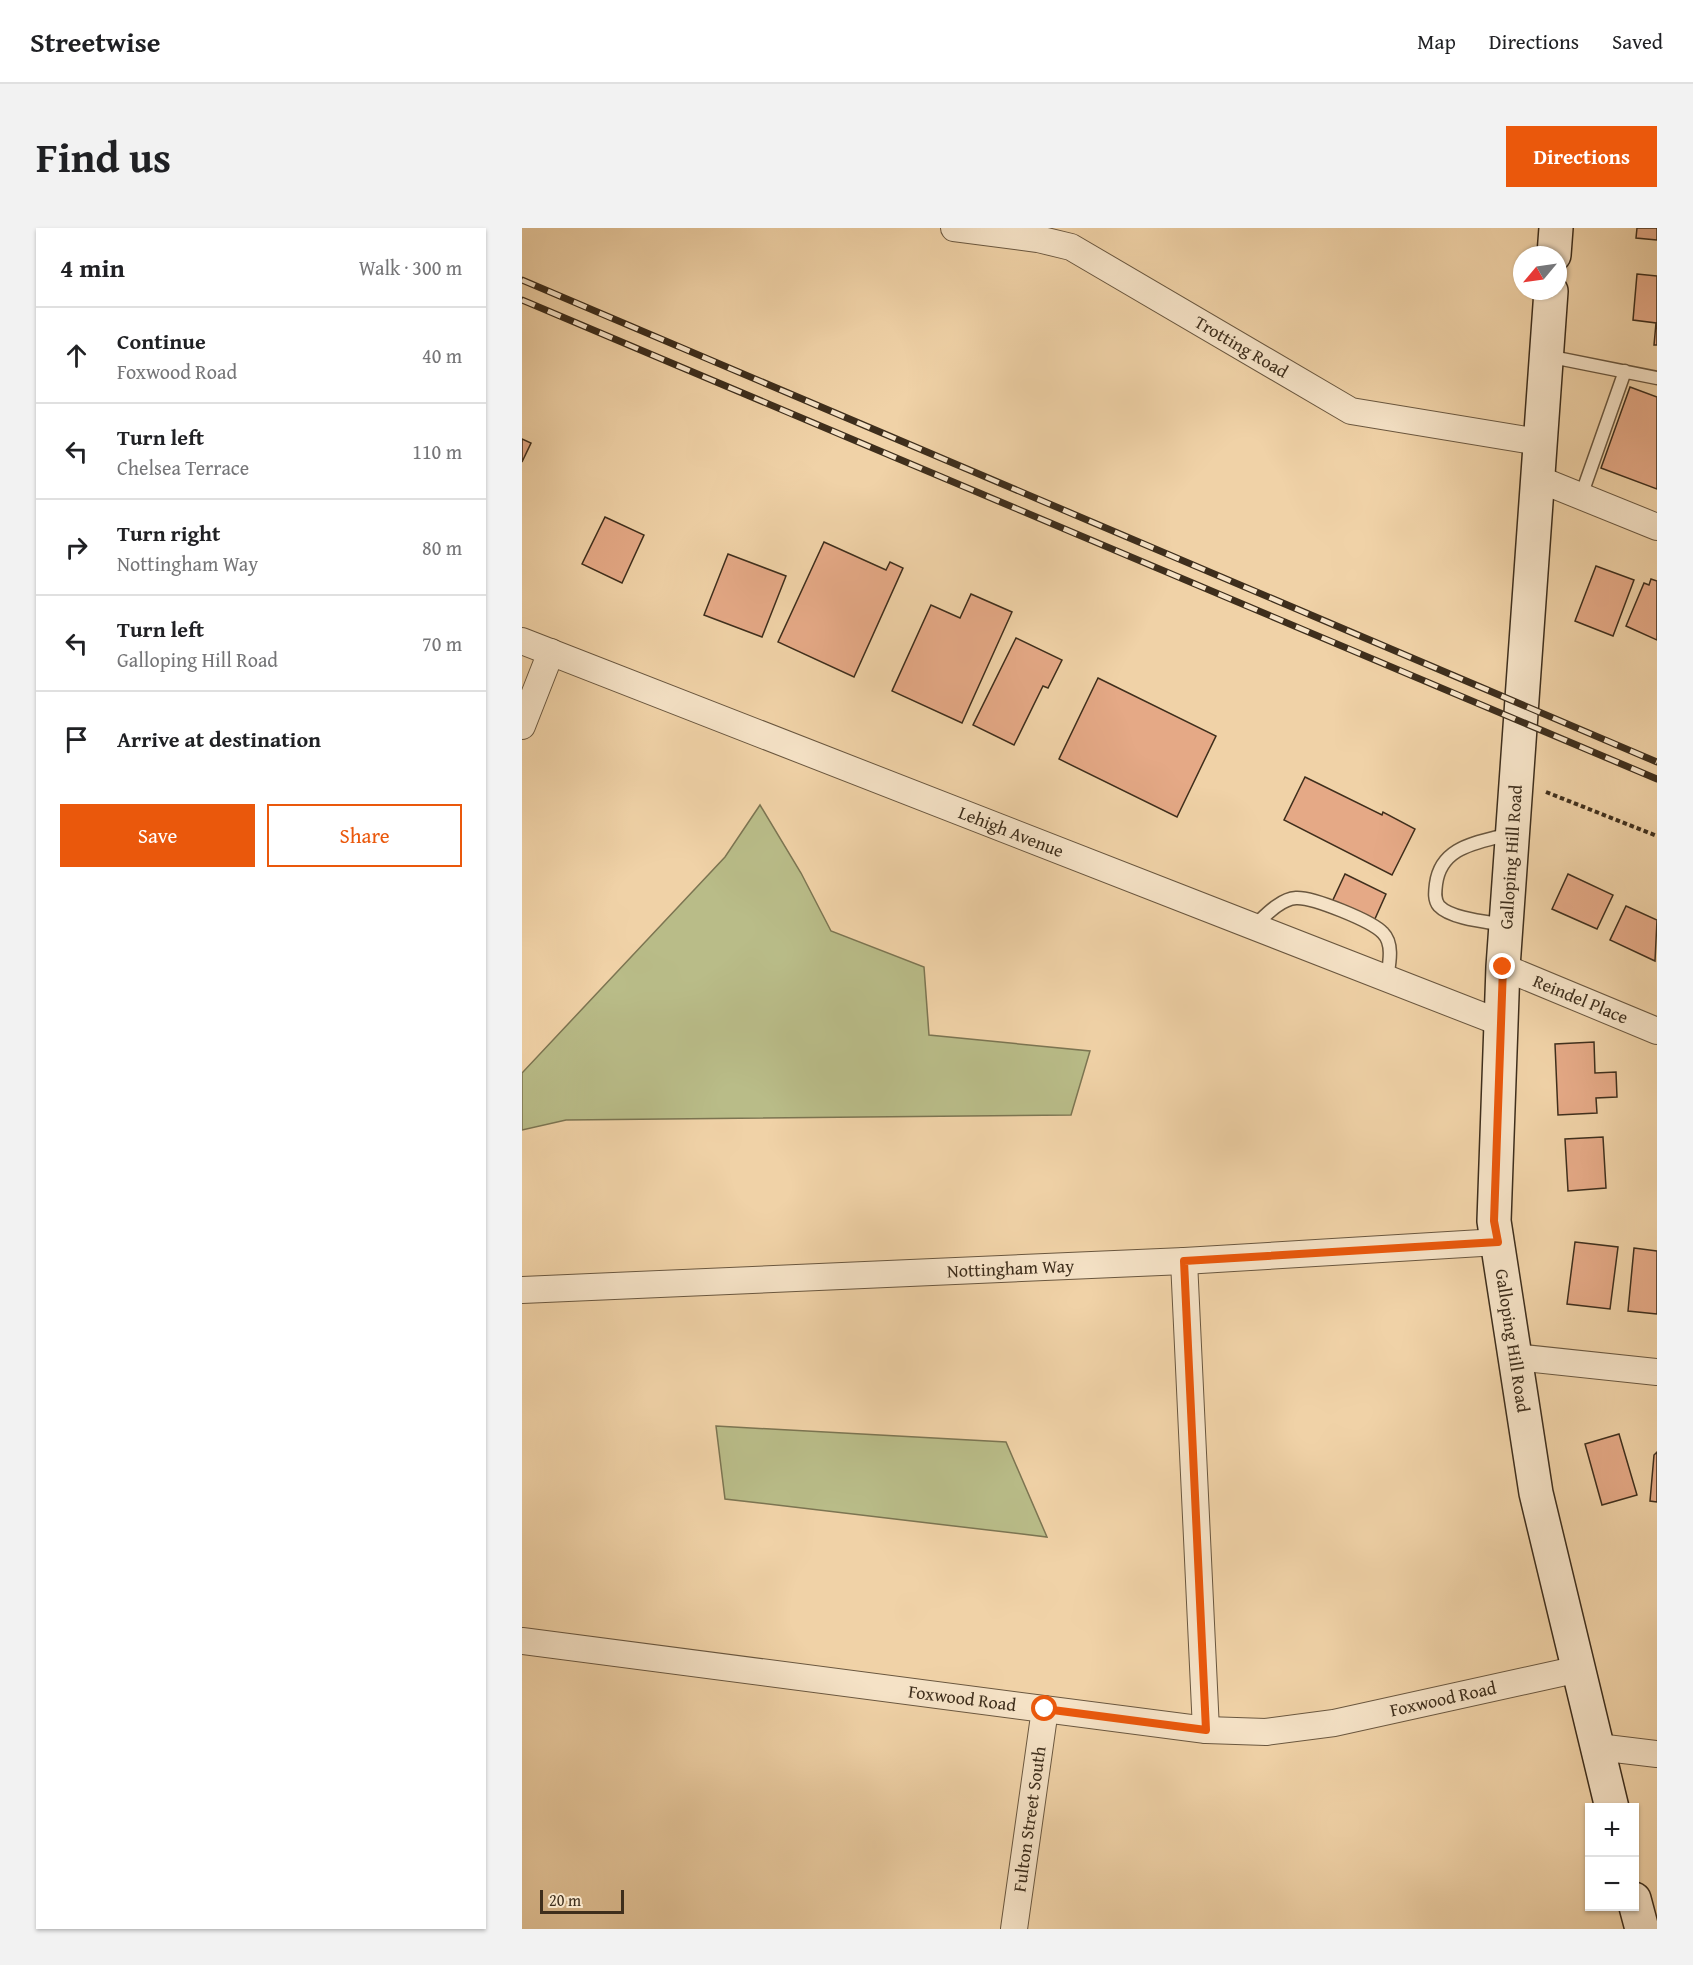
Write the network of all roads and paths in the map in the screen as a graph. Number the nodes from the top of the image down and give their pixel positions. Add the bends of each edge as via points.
1 (954, 228) edge
2 (1557, 228) edge
3 (1555, 246) edge
4 (1550, 300) edge
5 (1546, 356) junction
6 (1625, 371) junction
7 (1657, 378) edge
8 (1539, 442) junction
9 (1536, 478) junction
10 (1581, 496) junction
11 (1657, 527) edge
12 (522, 641) edge
13 (551, 652) junction
14 (522, 726) edge
15 (1516, 782) junction
16 (1513, 833) junction
17 (1657, 836) edge
18 (1507, 925) junction
19 (1254, 926) junction
20 (1503, 967) junction
21 (1387, 978) junction
22 (1501, 1023) junction
23 (1657, 1031) edge
24 (1498, 1242) junction
25 (1184, 1261) junction
26 (522, 1290) edge
27 (1515, 1357) junction
28 (1657, 1372) edge
29 (522, 1641) edge
30 (1579, 1669) junction
31 (1045, 1709) junction
32 (1206, 1730) junction
33 (1598, 1747) junction
34 (1657, 1754) edge
35 (1611, 1803) edge
36 (1638, 1911) edge
37 (1014, 1929) edge
38 (1642, 1929) edge

1 - 8 street, Trotting Road via 1071,247 1351,411
2 - 3 main road
4 - 5 main road, Galloping Hill Road
5 - 6 lane
5 - 8 main road, Galloping Hill Road
6 - 7 lane
6 - 10 lane
8 - 9 main road, Galloping Hill Road
9 - 10 street
9 - 15 main road, Galloping Hill Road
10 - 11 street
12 - 13 street, Lehigh Avenue
13 - 14 street
13 - 19 street, Lehigh Avenue
15 - 16 main road, Galloping Hill Road
15 - 17 path
16 - 18 main road, Galloping Hill Road
16 - 18 lane via 1461,847 1449,855 1437,877 1434,895 1439,907 1458,916
18 - 20 main road, Galloping Hill Road
19 - 21 street, Lehigh Avenue
19 - 21 lane via 1295,898 1313,901 1384,933 1389,943
20 - 22 main road, Galloping Hill Road
20 - 23 street, Reindel Place
21 - 22 street, Lehigh Avenue
22 - 24 main road, Galloping Hill Road via 1494,1221
24 - 25 street, Nottingham Way
24 - 27 main road, Galloping Hill Road
25 - 26 street, Nottingham Way
25 - 32 street
27 - 28 street
27 - 30 main road, Galloping Hill Road via 1536,1493
29 - 31 street, Foxwood Road
30 - 32 street, Foxwood Road via 1334,1723 1266,1732
30 - 33 main road, Galloping Hill Road
31 - 32 street, Foxwood Road
31 - 37 street, Fulton Street South
33 - 34 street
33 - 35 main road, Galloping Hill Road
36 - 38 main road

